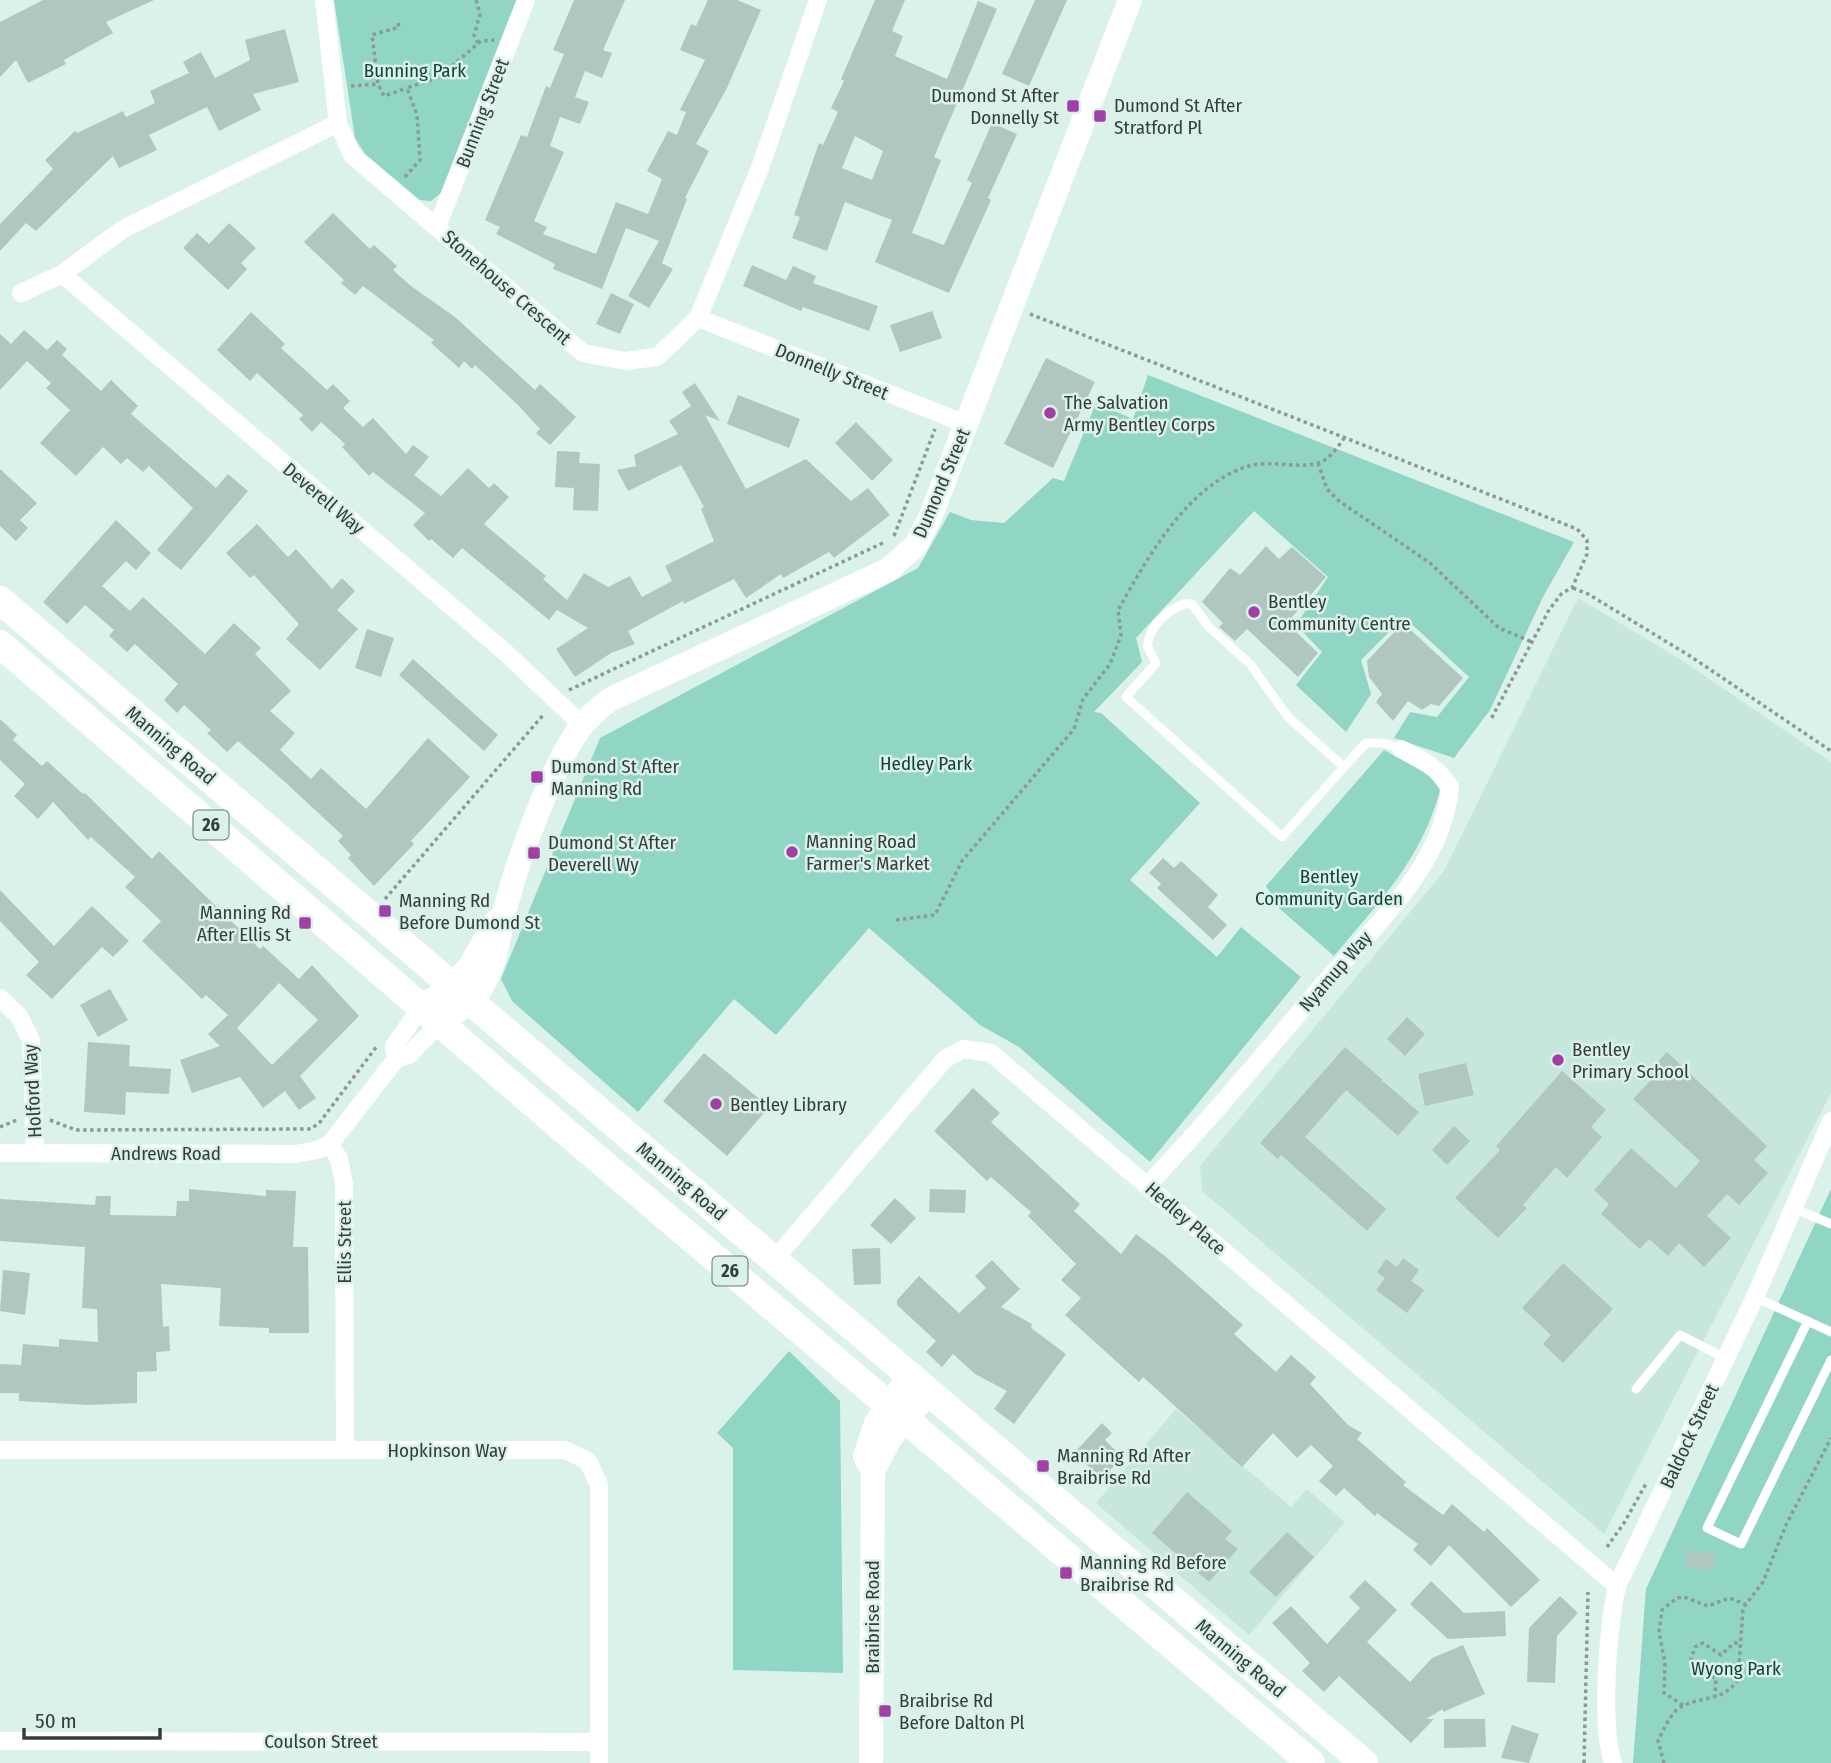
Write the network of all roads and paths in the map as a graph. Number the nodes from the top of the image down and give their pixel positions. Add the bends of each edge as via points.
1 (324, 0) edge
2 (476, 0) edge
3 (526, 0) edge
4 (818, 0) edge
5 (1130, 0) edge
6 (397, 23) dead end
7 (478, 43) junction
8 (509, 44) junction
9 (378, 84) junction
10 (335, 87) junction
11 (407, 88) junction
12 (338, 123) junction
13 (394, 189) junction
14 (437, 226) junction
15 (62, 274) junction
16 (21, 293) dead end
17 (1012, 306) junction
18 (698, 318) junction
19 (966, 424) junction
20 (935, 427) dead end
21 (1345, 437) junction
22 (1318, 463) junction
23 (1572, 588) junction
24 (0, 600) edge
25 (1532, 642) junction
26 (0, 644) edge
27 (567, 691) dead end
28 (548, 710) dead end
29 (1490, 721) dead end
30 (582, 725) junction
31 (1401, 749) joint
32 (1831, 751) edge
33 (1343, 767) junction
34 (384, 900) dead end
35 (896, 920) dead end
36 (463, 993) junction
37 (0, 998) edge
38 (431, 1014) junction
39 (381, 1041) dead end
40 (33, 1119) junction
41 (1831, 1121) edge
42 (0, 1127) edge
43 (330, 1144) junction
44 (0, 1153) edge
45 (35, 1153) junction
46 (1148, 1185) junction
47 (1793, 1208) junction
48 (1831, 1224) edge
49 (775, 1259) junction
50 (1755, 1297) junction
51 (1808, 1321) junction
52 (1831, 1332) edge
53 (1726, 1358) junction
54 (1831, 1360) edge
55 (920, 1382) junction
56 (1636, 1389) dead end
57 (897, 1413) junction
58 (1831, 1438) edge
59 (0, 1450) edge
60 (345, 1450) junction
61 (1617, 1586) junction
62 (1588, 1592) dead end
63 (1745, 1604) junction
64 (1741, 1643) junction
65 (1715, 1698) junction
66 (1685, 1706) junction
67 (0, 1741) edge
68 (599, 1742) junction
69 (599, 1763) edge
70 (871, 1763) edge
71 (1311, 1763) edge
72 (1364, 1763) edge
73 (1584, 1763) edge
74 (1613, 1763) edge
75 (1664, 1763) edge

1 - 10 street, Stonehouse Crescent
2 - 7 path via 480,14 474,35
3 - 8 street, Bunning Street
4 - 18 street, Stonehouse Crescent via 760,169
5 - 17 street, Dumond Street
6 - 9 path via 399,27 372,35
7 - 8 path via 492,39
7 - 11 path via 439,77
8 - 14 street, Bunning Street
9 - 10 path
9 - 11 path via 384,96
10 - 12 street, Stonehouse Crescent
11 - 13 path via 417,115 420,160
12 - 13 street, Stonehouse Crescent via 352,155
12 - 15 street via 123,229
13 - 14 street, Stonehouse Crescent
14 - 18 street, Stonehouse Crescent via 583,353 625,361 657,357
15 - 16 street
15 - 30 street, Deverell Way via 505,652
17 - 19 street, Dumond Street
17 - 21 path
18 - 19 street, Donnelly Street
19 - 30 street, Dumond Street via 923,532 899,563 627,690
20 - 27 path via 893,538
21 - 22 path
21 - 23 path via 1577,529 1587,540 1587,554
22 - 25 path via 1327,489 1339,501 1430,563 1499,628
22 - 35 path via 1267,461 1247,466 1220,478 1193,499 1118,610 1121,635 1110,664 1083,699 1074,729 962,861 935,915
23 - 25 path via 1549,610
23 - 32 path via 1690,656
24 - 36 main road, Manning Road / 26
25 - 29 path
26 - 38 main road, Manning Road / 26
28 - 34 path
30 - 36 street, Dumond Street via 534,824 486,978
31 - 33 lane via 1366,743
31 - 46 street, Nyamup Way via 1435,768 1450,787 1446,813 1430,852 1396,901 1227,1100
33 - 33 lane via 1282,837 1126,697 1157,663 1147,646 1150,629 1172,609 1192,604 1208,626 1250,664 1288,717
36 - 38 street, Dumond Street
36 - 49 main road, Manning Road / 26
37 - 40 street, Holford Way via 19,1016 31,1040
38 - 43 street via 394,1046 396,1059
38 - 57 main road, Manning Road / 26
39 - 40 path via 311,1129 76,1130
40 - 42 path via 18,1119
40 - 45 street, Holford Way
41 - 47 street, Baldock Street
43 - 45 street, Andrews Road via 296,1154
43 - 60 street, Ellis Street via 344,1184
44 - 45 street, Andrews Road
46 - 49 street, Hedley Place via 1003,1062 984,1051 962,1049 945,1059
46 - 61 street, Hedley Place
47 - 48 lane
47 - 50 street, Baldock Street
49 - 55 main road, Manning Road / 26
50 - 51 lane
50 - 53 street, Baldock Street
51 - 52 lane
51 - 54 lane via 1707,1528 1741,1544
53 - 56 lane via 1680,1335
53 - 61 street, Baldock Street
55 - 57 street, Braibrise Road
55 - 72 main road, Manning Road / 26
57 - 70 street, Braibrise Road via 891,1437 873,1471
57 - 71 main road, Manning Road / 26
58 - 63 path via 1786,1525 1763,1582
59 - 60 street, Hopkinson Way
60 - 68 street, Hopkinson Way via 565,1450 588,1461 599,1485
61 - 74 street, Baldock Street via 1611,1615 1607,1736
62 - 73 path
63 - 64 path
63 - 66 path via 1729,1598 1708,1605 1684,1597 1662,1610 1659,1632 1664,1693
64 - 65 path via 1738,1679 1727,1693
64 - 65 path via 1734,1643 1721,1655 1703,1643 1695,1647 1691,1659 1716,1679
65 - 66 path
66 - 75 path via 1675,1712 1658,1741
67 - 68 street, Coulson Street
68 - 69 street, Hopkinson Way

